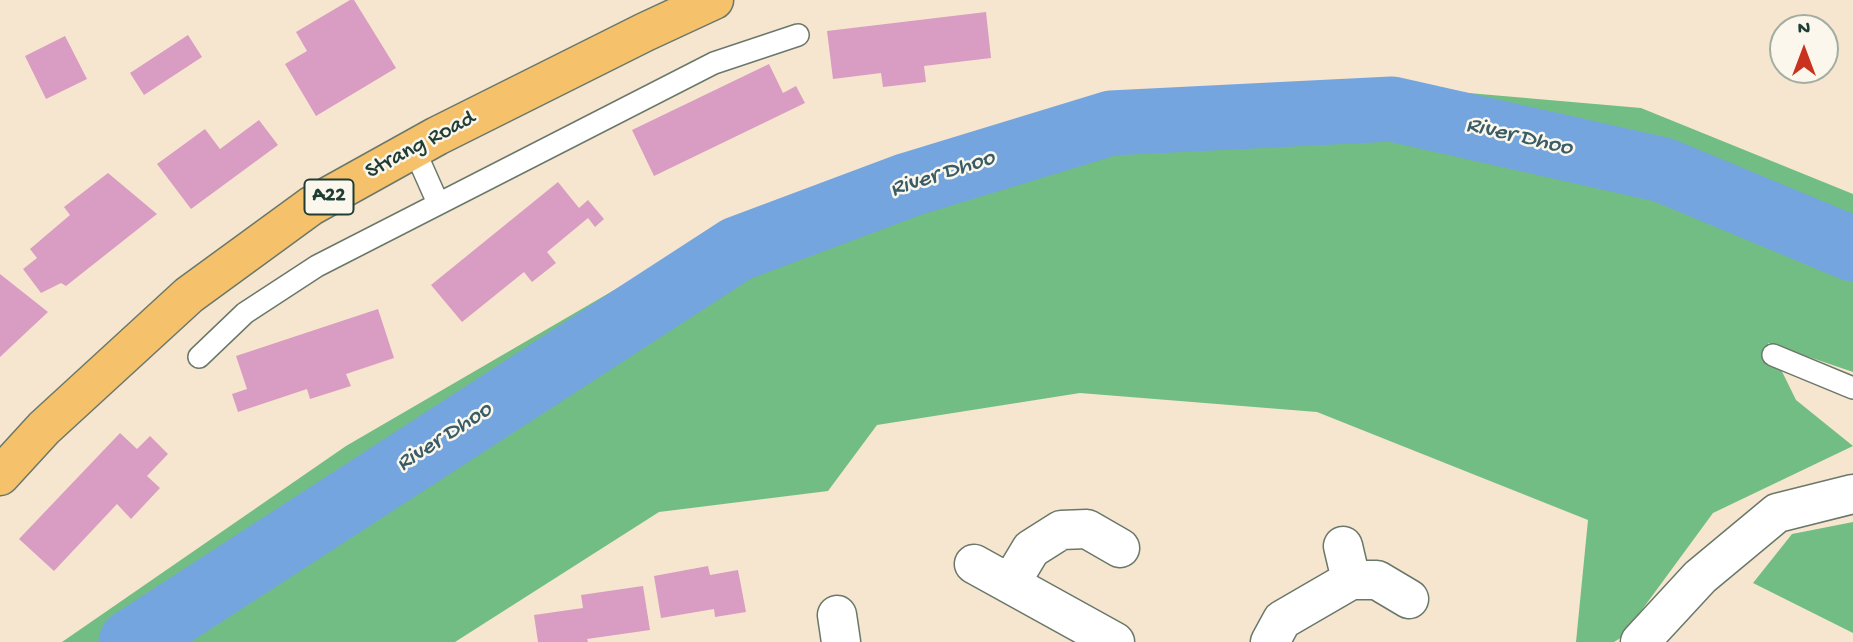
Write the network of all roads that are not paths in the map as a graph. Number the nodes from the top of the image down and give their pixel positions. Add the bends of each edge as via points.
1 (714, 0) edge
2 (798, 34) dead end
3 (414, 149) junction
4 (438, 203) junction
5 (1773, 355) dead end
6 (199, 357) dead end
7 (1853, 388) edge
8 (0, 476) edge
9 (1853, 494) edge
10 (1120, 548) dead end
11 (974, 564) dead end
12 (1010, 584) junction
13 (1409, 599) dead end
14 (1098, 638) edge
15 (1642, 640) edge
16 (1270, 642) edge

1 - 3 main road, Strang Road / A22
2 - 4 lane via 715,63
3 - 4 lane
3 - 8 main road, Strang Road / A22 via 311,206 189,295 44,428
4 - 6 lane via 317,266 245,313
5 - 7 lane
9 - 15 street via 1777,513 1700,578
10 - 12 street via 1087,529 1061,530 1031,549
11 - 12 street
12 - 14 street
13 - 16 street via 1347,563 1282,620

